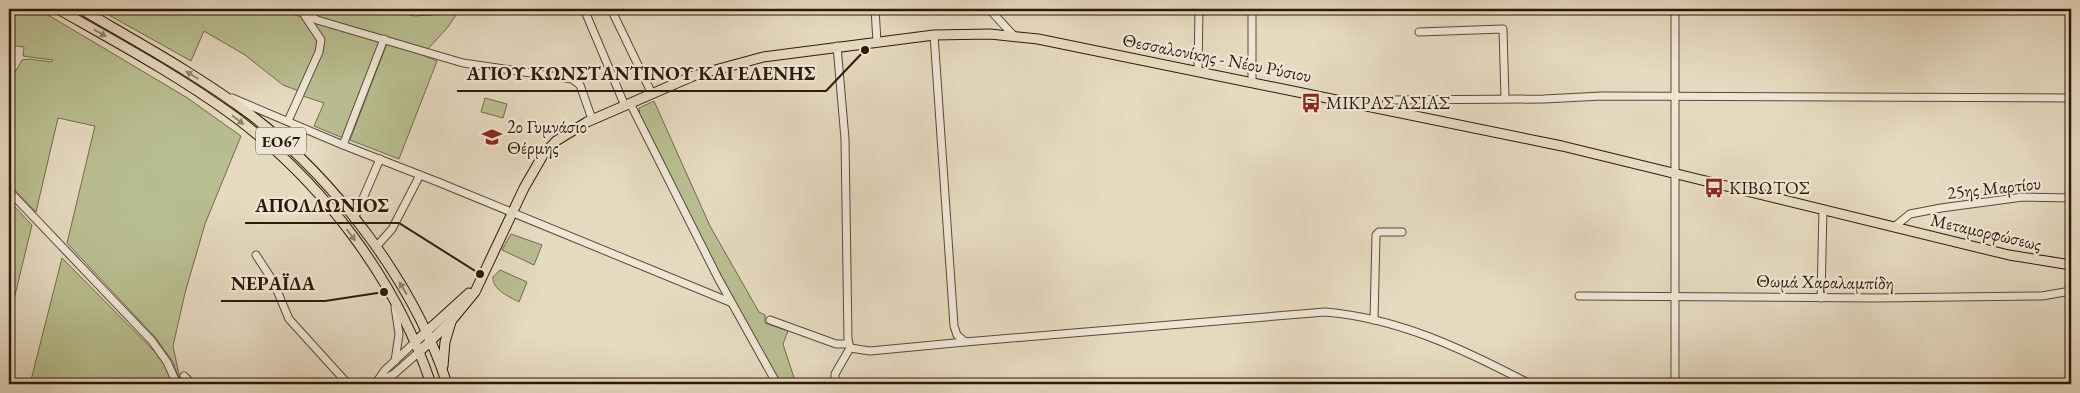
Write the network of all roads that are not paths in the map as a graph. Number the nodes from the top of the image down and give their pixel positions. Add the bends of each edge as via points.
1 (58, 9) edge
2 (81, 9) edge
3 (584, 9) edge
4 (611, 9) edge
5 (875, 9) edge
6 (989, 9) edge
7 (1199, 9) edge
8 (1252, 9) edge
9 (1675, 9) edge
10 (301, 11) edge
11 (1419, 32) dead end
12 (934, 35) junction
13 (1015, 37) junction
14 (384, 39) junction
15 (877, 42) junction
16 (837, 46) junction
17 (1198, 72) junction
18 (1252, 83) junction
19 (220, 93) junction
20 (650, 95) junction
21 (1675, 96) junction
22 (1505, 98) junction
23 (2071, 98) edge
24 (630, 103) junction
25 (1385, 109) junction
26 (590, 120) junction
27 (288, 121) junction
28 (342, 145) junction
29 (380, 159) junction
30 (1675, 174) junction
31 (420, 175) junction
32 (9, 192) edge
33 (2071, 198) edge
34 (1822, 209) junction
35 (512, 212) junction
36 (354, 219) junction
37 (1894, 227) junction
38 (1402, 232) dead end
39 (376, 247) junction
40 (256, 255) dead end
41 (2071, 265) edge
42 (478, 284) junction
43 (2071, 292) edge
44 (391, 295) junction
45 (1675, 295) junction
46 (1579, 296) dead end
47 (1821, 298) junction
48 (730, 302) junction
49 (452, 320) junction
50 (770, 320) dead end
51 (1374, 320) junction
52 (427, 331) junction
53 (956, 334) junction
54 (431, 340) junction
55 (415, 342) junction
56 (965, 342) junction
57 (956, 343) junction
58 (849, 346) junction
59 (419, 352) junction
60 (395, 361) junction
61 (443, 371) junction
62 (184, 376) dead end
63 (377, 383) edge
64 (177, 384) edge
65 (192, 384) edge
66 (348, 384) edge
67 (431, 384) edge
68 (447, 384) edge
69 (777, 384) edge
70 (834, 384) edge
71 (1530, 384) edge
72 (1675, 384) edge

1 -> 44 main road, ΕΟ67 via 194,88 279,154 336,215
19 -> 2 main road, ΕΟ67
3 - 24 street
4 - 20 street
5 - 15 street
6 - 13 street
7 - 17 street
8 - 18 street
9 - 21 street
10 - 14 street via 318,20
10 - 27 street via 321,40 320,52
11 - 22 street via 1503,29
12 - 13 main road, Θεσσαλονίκης - Νέου Ρύσιου
12 - 15 main road, Θεσσαλονίκης - Νέου Ρύσιου
12 - 53 street
13 - 17 main road, Θεσσαλονίκης - Νέου Ρύσιου
14 - 26 street via 444,58 575,81 580,86
14 - 28 street
15 - 16 main road, Θεσσαλονίκης - Νέου Ρύσιου
16 - 20 main road, Θεσσαλονίκης - Νέου Ρύσιου via 727,65
16 - 58 street via 845,139
17 - 18 main road, Θεσσαλονίκης - Νέου Ρύσιου
18 - 25 main road, Θεσσαλονίκης - Νέου Ρύσιου
19 - 27 street
19 - 36 main road, ΕΟ67 via 280,140
20 - 24 main road, Θεσσαλονίκης - Νέου Ρύσιου
21 - 22 street
21 - 23 street
21 - 30 street
22 - 25 street via 1391,100
24 - 26 main road, Θεσσαλονίκης - Νέου Ρύσιου
24 - 48 street
25 - 30 main road, Θεσσαλονίκης - Νέου Ρύσιου via 1562,146
26 - 35 main road, Θεσσαλονίκης - Νέου Ρύσιου via 546,150
27 - 28 street
28 - 29 street
29 - 31 street
29 - 36 street
30 - 34 main road, Θεσσαλονίκης - Νέου Ρύσιου
30 - 45 street
31 - 35 street
31 - 39 street via 392,229
32 - 64 street via 152,340
33 - 37 street, 25ης Μαρτίου via 2023,197 1941,208 1910,214
34 - 37 main road, Θεσσαλονίκης - Νέου Ρύσιου
34 - 47 street
35 - 42 main road, Θεσσαλονίκης - Νέου Ρύσιου
35 - 48 street
36 - 39 main road, ΕΟ67
37 - 41 main road, Μεταμορφώσεως via 2009,255
38 - 51 street via 1379,232 1376,235
52 -> 39 main road, ΕΟ67
40 - 66 street via 271,277 289,319
42 - 49 main road, Θεσσαλονίκης - Νέου Ρύσιου
42 - 52 main road, Θεσσαλονίκης - Νέου Ρύσιου
43 - 47 street, Θωμά Χαραλαμπίδη via 2028,297
44 - 55 main road, ΕΟ67
44 - 60 street via 399,327
45 - 46 street, Θωμά Χαραλαμπίδη
45 - 47 street, Θωμά Χαραλαμπίδη
45 - 72 street
48 - 69 street
49 - 54 main road, Θεσσαλονίκης - Νέου Ρύσιου
49 - 61 main road via 445,342
50 - 58 street
51 - 56 street via 1336,313 1296,313
51 - 71 street via 1447,343
52 - 54 main road
52 - 55 main road, Θεσσαλονίκης - Νέου Ρύσιου
53 - 56 street
53 - 57 street
54 - 59 main road, Θεσσαλονίκης - Νέου Ρύσιου
54 - 61 main road
55 - 59 main road
55 - 60 street
56 - 57 street
57 - 58 street via 870,350
58 - 70 street via 836,372
59 - 63 street via 394,374
59 - 67 main road
60 - 63 street
61 - 68 main road
62 - 65 street

